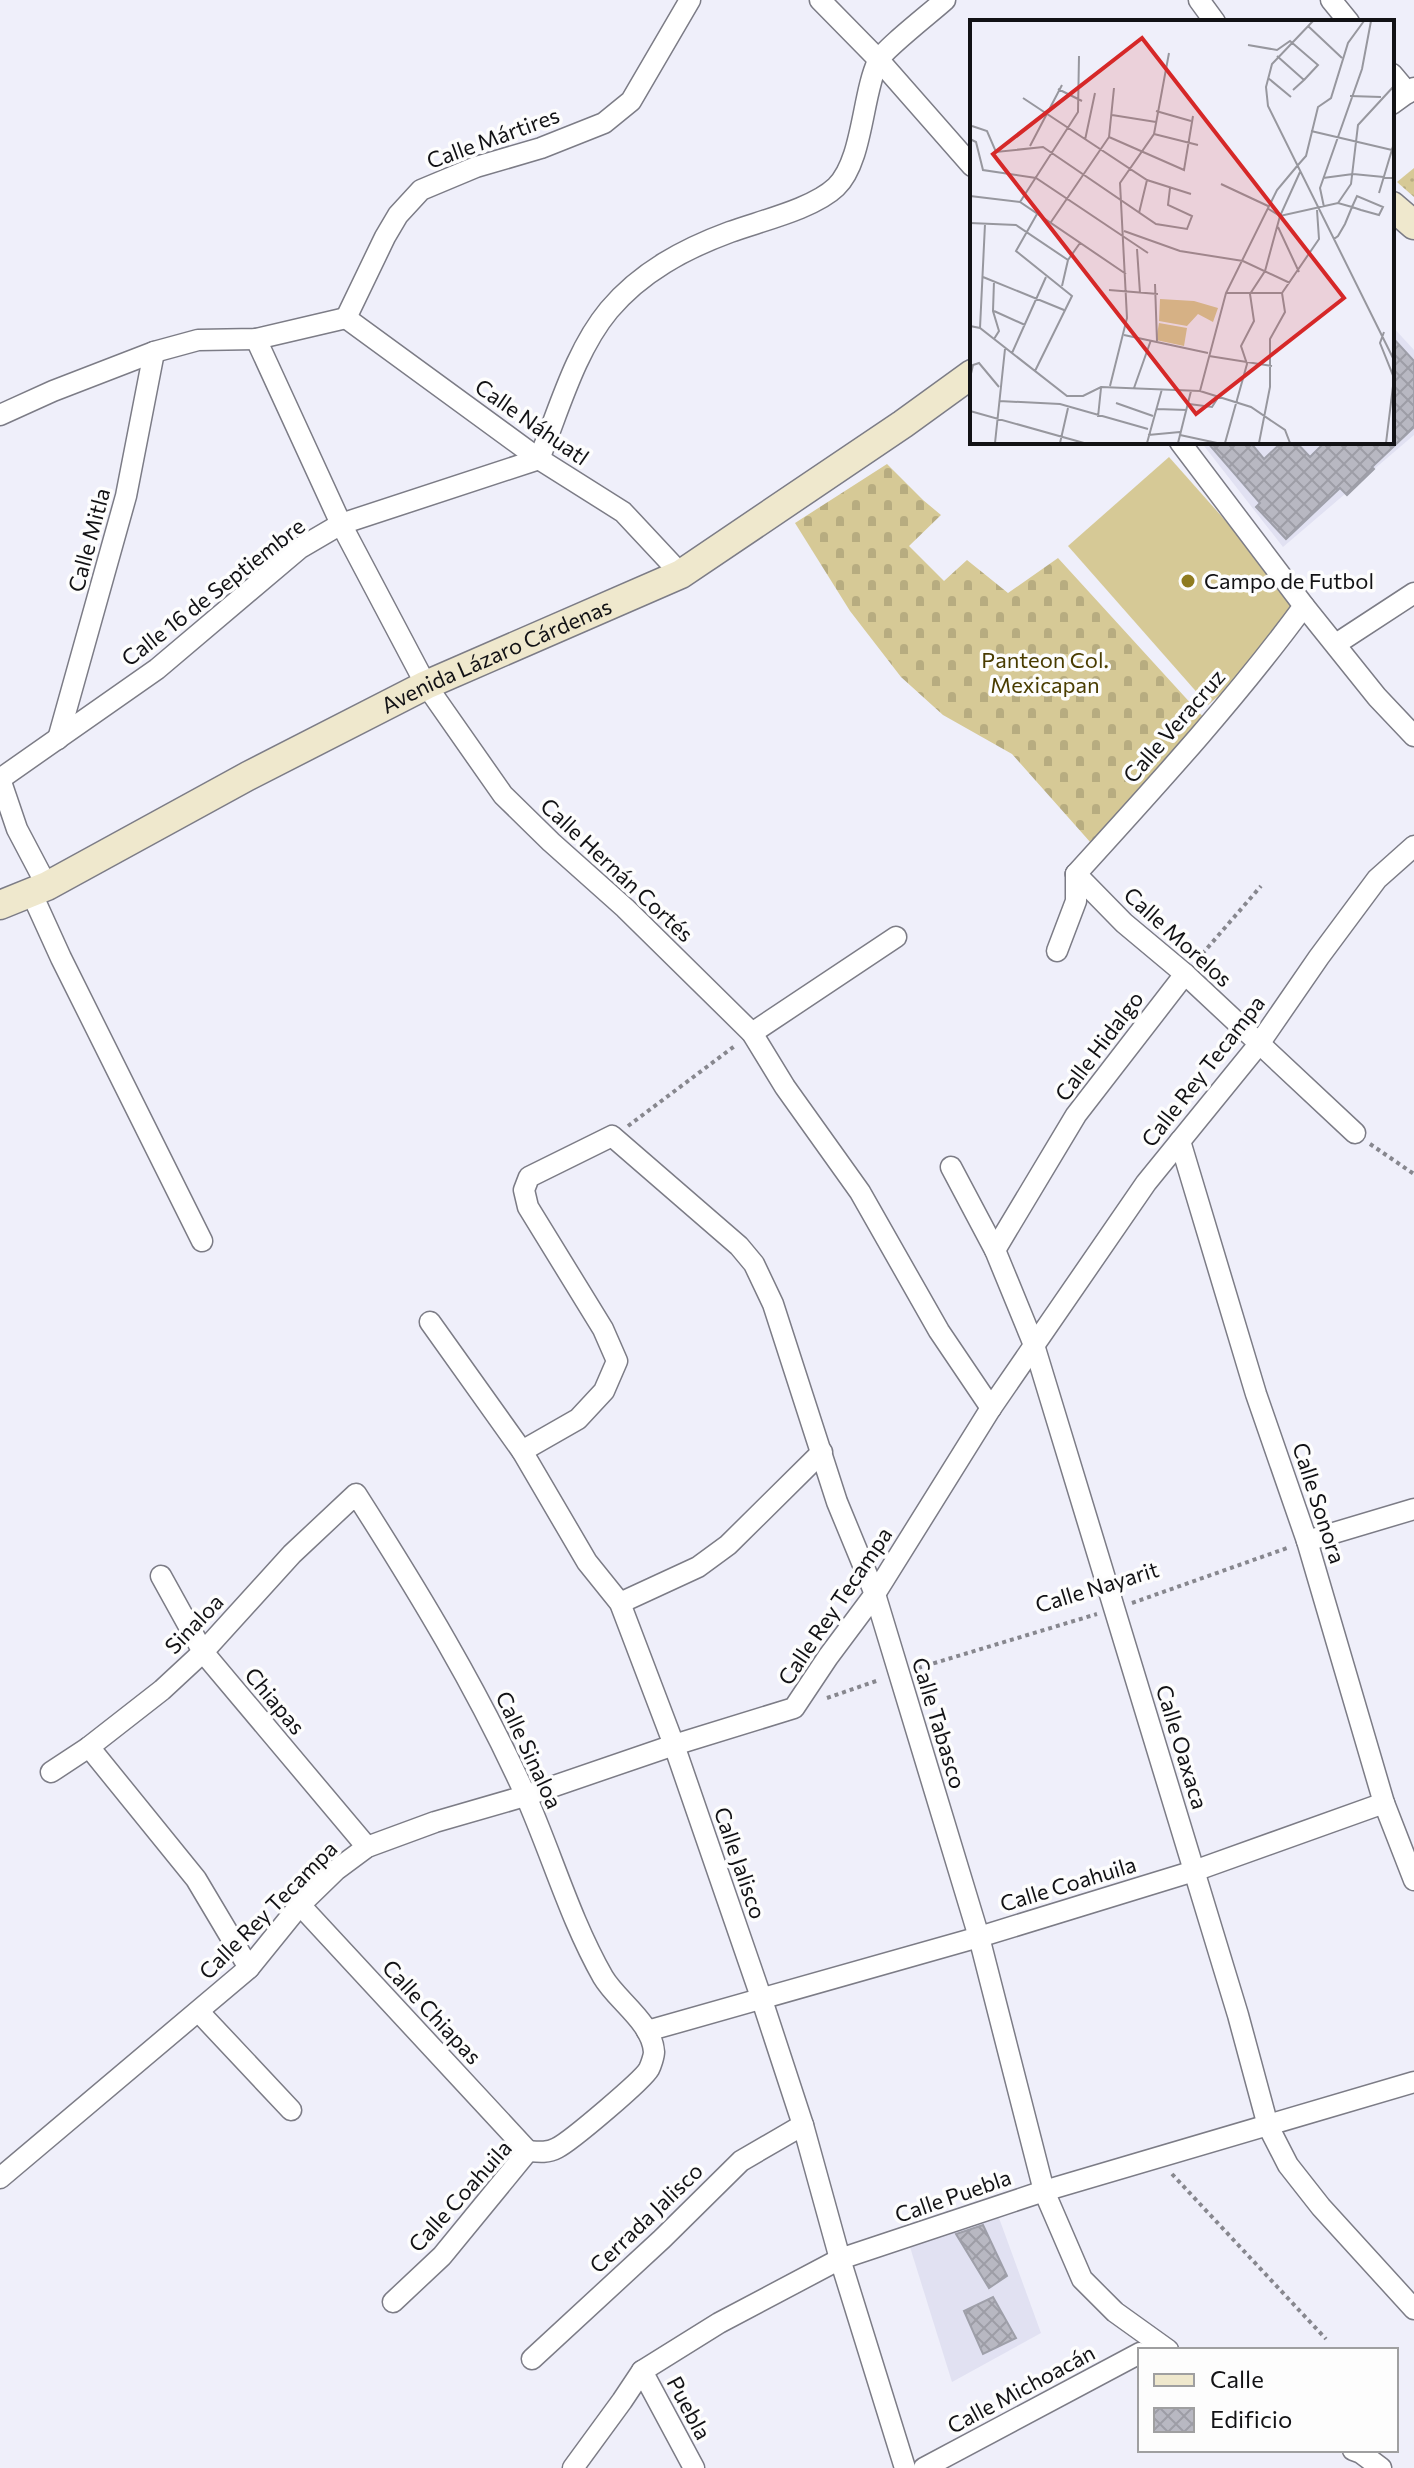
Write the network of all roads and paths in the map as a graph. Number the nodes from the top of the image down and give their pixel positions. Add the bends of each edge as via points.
1 (690, 0) edge
2 (820, 0) edge
3 (945, 0) edge
4 (1199, 0) edge
5 (1331, 0) edge
6 (1214, 20) edge
7 (1347, 20) edge
8 (878, 59) junction
9 (1394, 77) edge
10 (1405, 95) edge
11 (970, 164) edge
12 (1394, 208) edge
13 (1414, 225) edge
14 (346, 318) junction
15 (256, 339) junction
16 (154, 352) junction
17 (970, 375) edge
18 (0, 415) edge
19 (1182, 444) edge
20 (539, 459) junction
21 (341, 524) junction
22 (681, 574) junction
23 (1414, 593) edge
24 (1304, 606) junction
25 (1336, 644) junction
26 (426, 685) junction
27 (1414, 736) edge
28 (58, 739) junction
29 (0, 779) edge
30 (1414, 846) edge
31 (1076, 874) junction
32 (1261, 886) dead end
33 (39, 889) junction
34 (0, 905) edge
35 (896, 937) dead end
36 (1057, 951) dead end
37 (1185, 974) junction
38 (752, 1033) junction
39 (1259, 1044) junction
40 (1355, 1133) joint
41 (612, 1136) junction
42 (1180, 1141) junction
43 (951, 1167) dead end
44 (1414, 1174) edge
45 (202, 1241) dead end
46 (995, 1250) junction
47 (430, 1322) dead end
48 (1034, 1345) junction
49 (991, 1408) junction
50 (522, 1451) junction
51 (822, 1452) junction
52 (356, 1494) joint
53 (1414, 1509) edge
54 (1307, 1541) junction
55 (161, 1576) dead end
56 (875, 1594) junction
57 (620, 1603) junction
58 (1116, 1609) junction
59 (203, 1652) junction
60 (898, 1674) junction
61 (794, 1708) junction
62 (674, 1745) junction
63 (89, 1747) junction
64 (51, 1772) dead end
65 (525, 1796) junction
66 (1384, 1803) junction
67 (367, 1847) junction
68 (1194, 1871) junction
69 (1414, 1880) edge
70 (300, 1905) junction
71 (979, 1937) junction
72 (249, 1968) junction
73 (761, 1997) junction
74 (199, 2012) junction
75 (647, 2031) junction
76 (1414, 2082) edge
77 (291, 2110) dead end
78 (803, 2125) junction
79 (1268, 2126) junction
80 (528, 2151) junction
81 (1158, 2159) junction
82 (0, 2178) edge
83 (1044, 2191) junction
84 (840, 2259) junction
85 (393, 2302) dead end
86 (1414, 2309) edge
87 (1326, 2339) dead end
88 (1151, 2348) edge
89 (1138, 2356) edge
90 (532, 2359) dead end
91 (642, 2371) junction
92 (1358, 2452) edge
93 (573, 2468) edge
94 (694, 2468) edge
95 (905, 2468) edge
96 (924, 2468) edge
97 (1381, 2468) edge

1 - 14 street, Calle Mártires via 631,101 604,123 421,190 385,237
2 - 8 street
3 - 8 street
4 - 6 street
5 - 7 street
8 - 11 street
8 - 20 street via 849,166 835,189 794,211 684,250 640,279 608,311 581,354
9 - 10 street
12 - 13 main road
14 - 15 street
14 - 20 street, Calle Náhuatl
15 - 16 street via 198,340
15 - 21 street, Calle Hernán Cortés
16 - 18 street
16 - 28 street, Calle Mitla via 126,496
17 - 22 main road, Avenida Lázaro Cárdenas
19 - 24 street
20 - 21 street, Calle 16 de Septiembre
20 - 22 street, Calle Náhuatl via 623,512
21 - 26 street, Calle Hernán Cortés
21 - 28 street, Calle 16 de Septiembre via 300,548 157,669
22 - 26 main road, Avenida Lázaro Cárdenas
23 - 25 street
24 - 25 street
24 - 31 street, Calle Veracruz
25 - 27 street
26 - 33 main road, Avenida Lázaro Cárdenas
26 - 38 street, Calle Hernán Cortés via 503,795
28 - 29 street, Calle 16 de Septiembre
29 - 33 street
30 - 39 street, Calle Rey Tecampa via 1377,879
31 - 36 street via 1076,901
31 - 37 street, Calle Morelos
32 - 37 path
33 - 34 main road, Avenida Lázaro Cárdenas
33 - 45 street via 61,958
35 - 38 street
37 - 39 street, Calle Morelos
37 - 46 street, Calle Hidalgo via 1076,1115
38 - 41 path
38 - 49 street, Calle Hernán Cortés via 860,1192 939,1331
39 - 40 street, Calle Morelos
39 - 42 street, Calle Rey Tecampa
40 - 44 path
41 - 50 street via 529,1177 524,1190 528,1207 617,1361 604,1391 578,1419
41 - 51 street, Calle Tabasco via 754,1264 773,1304
42 - 48 street, Calle Rey Tecampa
42 - 54 street, Calle Sonora via 1256,1394
43 - 46 street, Calle Oaxaca
46 - 48 street, Calle Oaxaca
47 - 50 street, Calle Jalisco
48 - 49 street, Calle Rey Tecampa
48 - 58 street, Calle Oaxaca
49 - 56 street, Calle Rey Tecampa
50 - 57 street, Calle Jalisco via 587,1562
51 - 56 street, Calle Tabasco
51 - 57 street via 728,1545 698,1567
52 - 59 street, Sinaloa via 292,1554
52 - 65 street, Calle Sinaloa via 468,1676
53 - 54 street
54 - 58 path, Calle Nayarit
54 - 66 street, Calle Sonora
55 - 59 street, Chiapas
56 - 60 street, Calle Tabasco
56 - 61 street, Calle Rey Tecampa
57 - 62 street, Calle Jalisco
58 - 60 path, Calle Nayarit
58 - 68 street, Calle Oaxaca
59 - 63 street, Sinaloa
59 - 67 street, Chiapas
60 - 61 path, Calle Nayarit
60 - 71 street, Calle Tabasco
61 - 62 street, Calle Rey Tecampa
62 - 65 street, Calle Rey Tecampa
62 - 73 street, Calle Jalisco
63 - 64 street, Sinaloa
63 - 72 street via 196,1879
65 - 67 street, Calle Rey Tecampa
65 - 75 street, Calle Sinaloa via 604,1980
66 - 68 street, Calle Coahuila
66 - 69 street, Calle Sonora
67 - 70 street, Calle Rey Tecampa
68 - 71 street, Calle Coahuila
68 - 79 street, Calle Oaxaca
70 - 72 street, Calle Rey Tecampa
70 - 80 street, Calle Chiapas
71 - 73 street, Calle Coahuila
71 - 83 street, Calle Tabasco
72 - 74 street, Calle Rey Tecampa
73 - 75 street
73 - 78 street, Calle Jalisco
74 - 77 street
74 - 82 street, Calle Rey Tecampa
75 - 80 street, Calle Coahuila via 654,2053 648,2071 558,2148
76 - 79 street, Calle Puebla
78 - 84 street, Calle Jalisco
78 - 90 street, Cerrada Jalisco via 741,2161
79 - 81 street, Calle Puebla
79 - 86 street, Calle Oaxaca via 1288,2165 1321,2207
80 - 85 street, Calle Coahuila via 442,2256
81 - 83 street, Calle Puebla
81 - 87 path
83 - 84 street, Calle Puebla
83 - 88 street, Calle Tabasco via 1082,2279
84 - 91 street, Calle Puebla
84 - 95 street, Calle Jalisco
89 - 96 street, Calle Michoacán
91 - 93 street, Calle Puebla
91 - 94 street, Puebla
92 - 97 street

